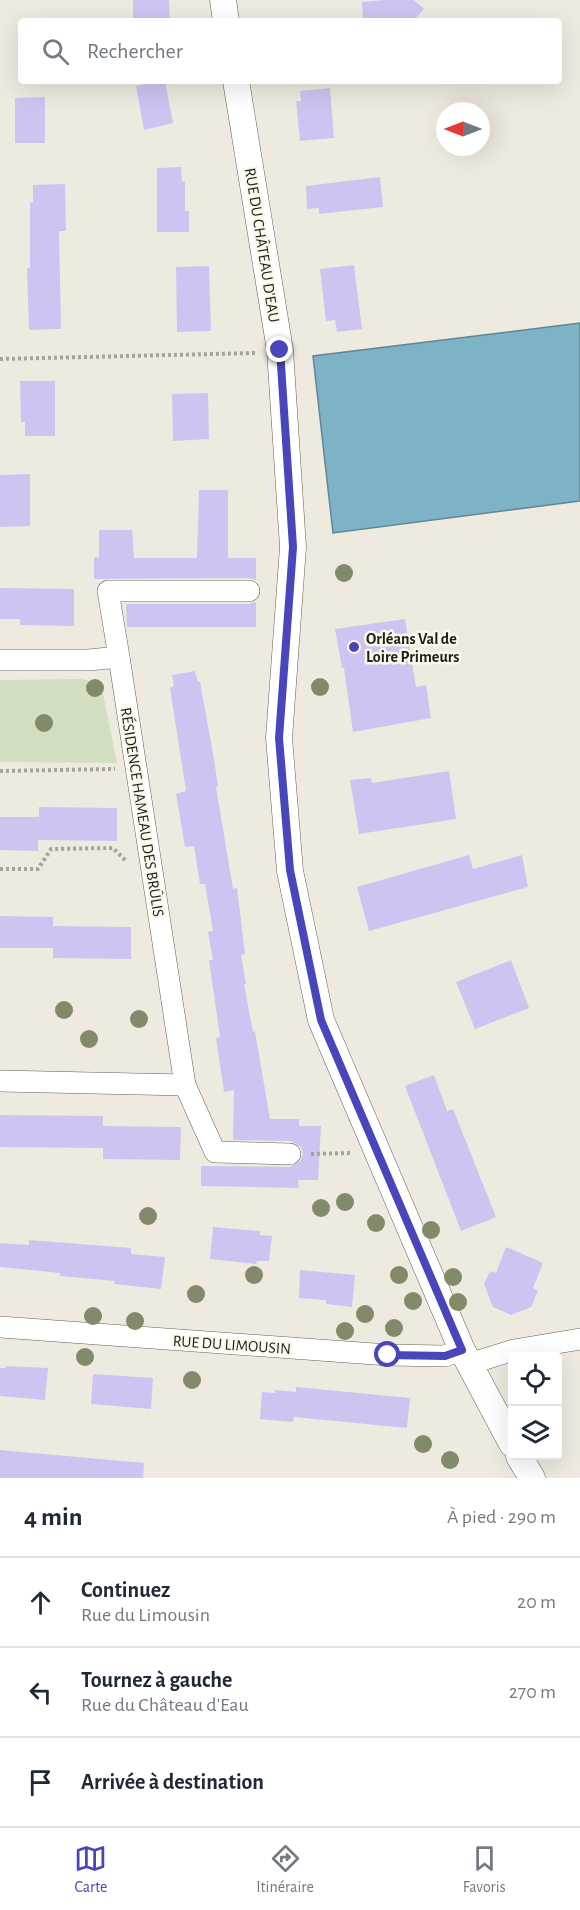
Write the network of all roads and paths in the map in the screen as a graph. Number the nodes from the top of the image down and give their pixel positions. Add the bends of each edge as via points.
1 (223, 0) edge
2 (226, 18) edge
3 (236, 84) edge
4 (280, 350) junction
5 (0, 359) edge
6 (249, 591) dead end
7 (119, 657) junction
8 (0, 660) edge
9 (125, 769) dead end
10 (0, 771) edge
11 (135, 859) dead end
12 (0, 869) edge
13 (0, 1082) edge
14 (185, 1084) junction
15 (361, 1153) dead end
16 (290, 1154) joint
17 (0, 1327) edge
18 (580, 1339) edge
19 (466, 1357) junction
20 (508, 1435) edge
21 (522, 1460) edge
22 (532, 1478) edge

1 - 2 street
3 - 4 street, RUE DU CHÂTEAU D'EAU
4 - 5 path
4 - 19 street, RUE DU CHÂTEAU D'EAU via 293,547 279,738 290,870 321,1020
6 - 7 street, RÉSIDENCE HAMEAU DES BRÛLIS via 108,591
7 - 8 street
7 - 14 street, RÉSIDENCE HAMEAU DES BRÛLIS
9 - 10 path
11 - 12 path via 130,866 113,848 51,849 38,869
13 - 14 street
14 - 16 street, RÉSIDENCE HAMEAU DES BRÛLIS via 215,1152
15 - 16 path
17 - 19 street, RUE DU LIMOUSIN via 388,1355
18 - 19 street, RUE DU LIMOUSIN
19 - 20 street, RUE DU CHÂTEAU D'EAU
21 - 22 street

